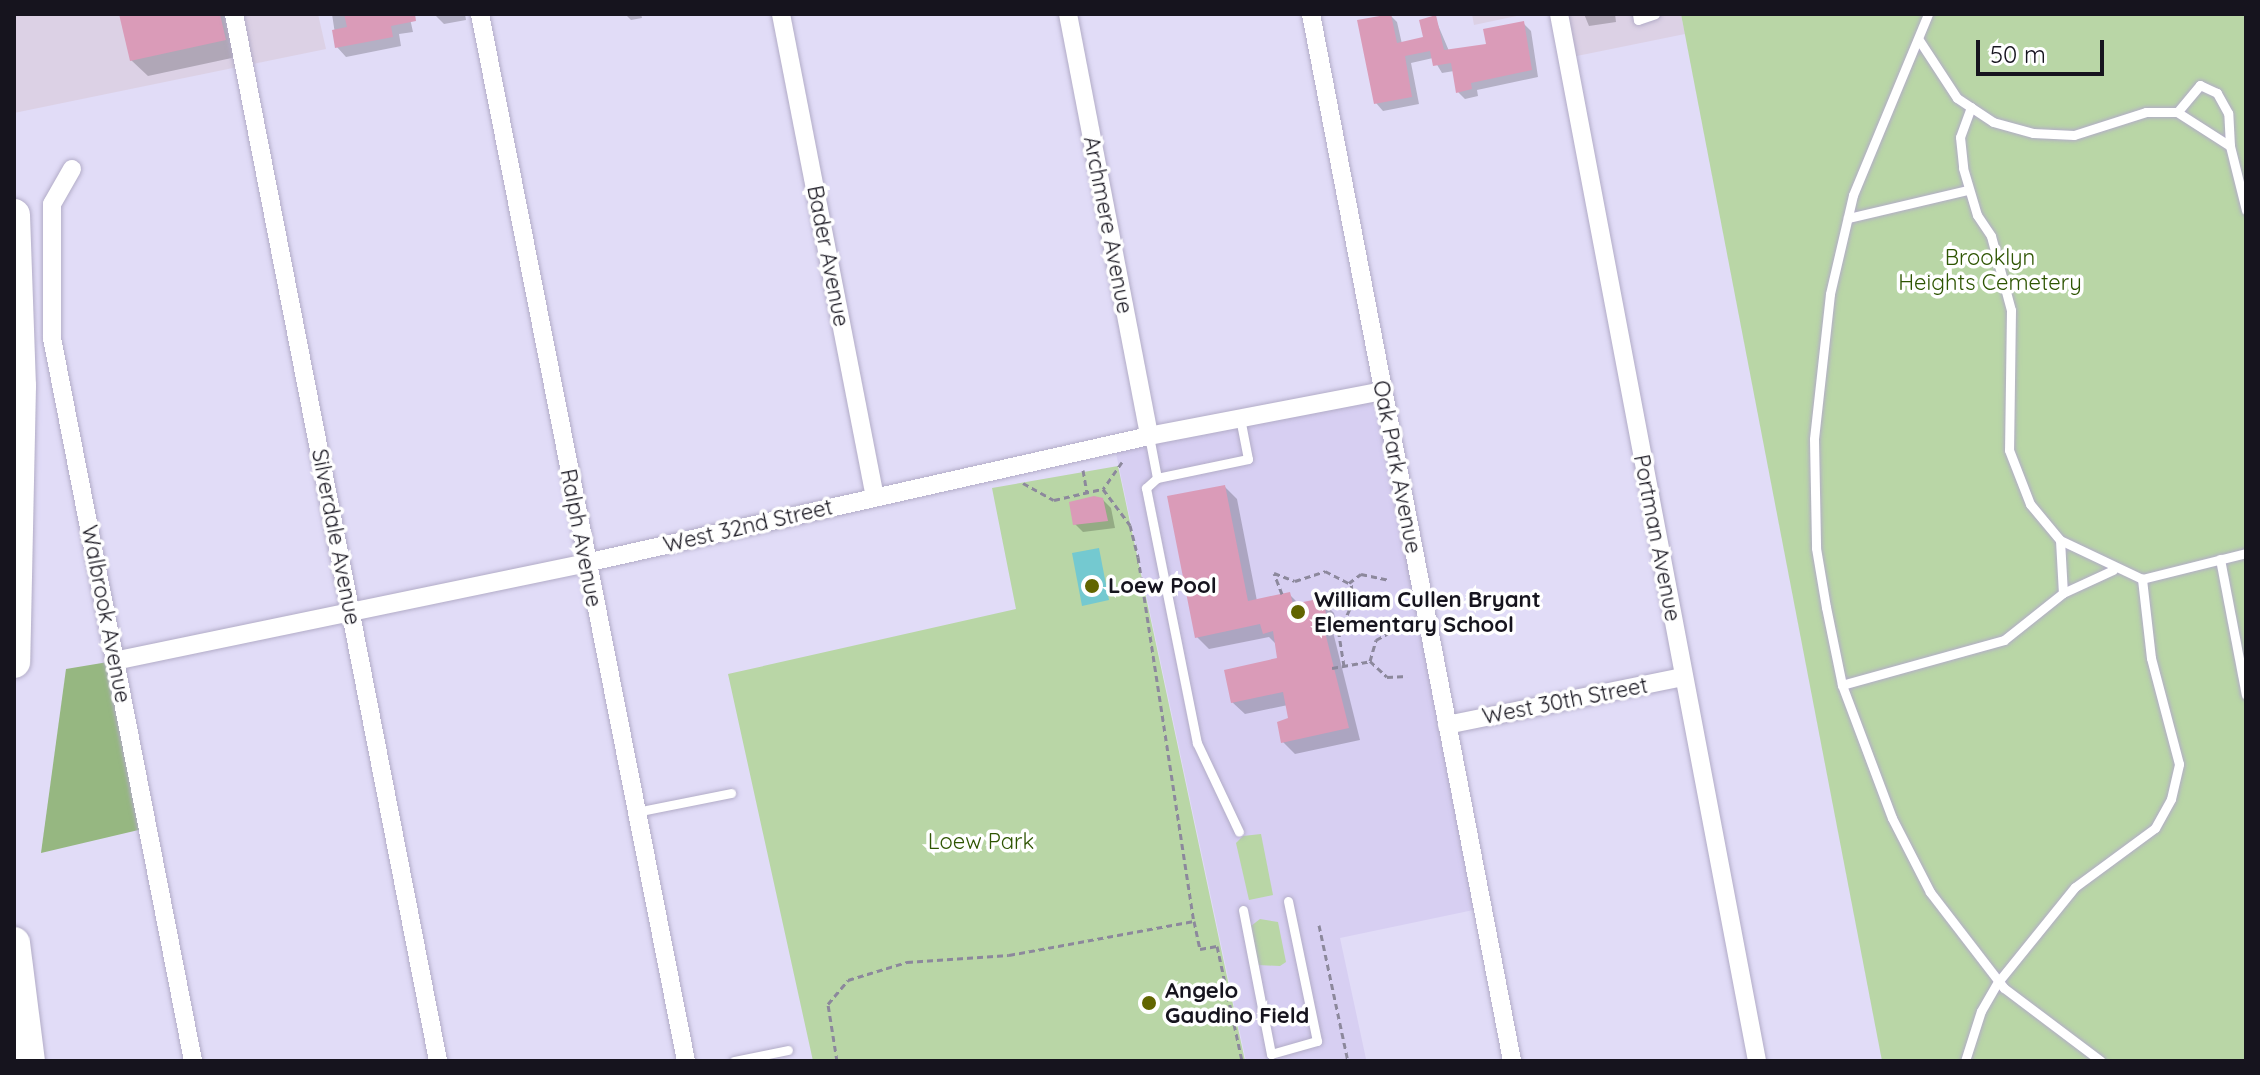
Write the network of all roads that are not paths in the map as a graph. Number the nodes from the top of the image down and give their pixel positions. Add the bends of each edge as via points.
1 (234, 14) edge
2 (480, 14) edge
3 (781, 14) edge
4 (1068, 14) edge
5 (1311, 14) edge
6 (1559, 14) edge
7 (1637, 14) edge
8 (1655, 14) edge
9 (1928, 14) edge
10 (1919, 40) junction
11 (1971, 107) junction
12 (2177, 112) junction
13 (2230, 146) junction
14 (72, 169) dead end
15 (1967, 190) junction
16 (2246, 210) edge
17 (14, 215) edge
18 (1848, 218) junction
19 (1382, 391) junction
20 (1240, 418) junction
21 (1149, 436) junction
22 (1157, 478) junction
23 (875, 497) junction
24 (2060, 540) junction
25 (2246, 553) edge
26 (2220, 559) junction
27 (586, 563) junction
28 (2113, 570) junction
29 (2142, 579) junction
30 (2063, 593) junction
31 (351, 611) junction
32 (114, 661) junction
33 (14, 662) edge
34 (1683, 677) junction
35 (1842, 685) junction
36 (2246, 695) edge
37 (1447, 725) junction
38 (731, 793) dead end
39 (635, 812) junction
40 (1239, 832) dead end
41 (1288, 901) dead end
42 (1243, 910) dead end
43 (14, 943) edge
44 (1998, 982) junction
45 (788, 1050) dead end
46 (29, 1061) edge
47 (193, 1061) edge
48 (438, 1061) edge
49 (686, 1061) edge
50 (734, 1061) edge
51 (1512, 1061) edge
52 (1757, 1061) edge
53 (1965, 1061) edge
54 (2101, 1061) edge

1 - 31 street, Silverdale Avenue
2 - 27 street, Ralph Avenue
3 - 23 street, Bader Avenue
4 - 21 street, Archmere Avenue
5 - 19 street, Oak Park Avenue
6 - 34 street, Portman Avenue
7 - 8 lane via 1638,20
9 - 10 lane
10 - 11 lane via 1957,98
10 - 18 lane via 1873,143
11 - 12 lane via 1993,122 2033,133 2074,135 2146,112
11 - 15 lane via 1960,137
12 - 13 lane
12 - 13 lane via 2200,85 2217,93 2228,113
13 - 16 lane
14 - 32 street, Walbrook Avenue via 52,204 52,338
15 - 18 lane
15 - 24 lane via 1991,236 2011,310 2009,450 2017,480
17 - 33 highway via 20,386
18 - 35 lane via 1824,338 1813,451 1816,548
19 - 20 street, West 32nd Street
19 - 37 street, Oak Park Avenue
20 - 21 street, West 32nd Street
20 - 22 lane via 1248,459
21 - 22 lane
21 - 23 street, West 32nd Street
22 - 40 lane via 1146,488 1197,743
23 - 27 street, West 32nd Street
24 - 28 lane
24 - 30 lane
25 - 26 lane
26 - 29 lane
26 - 36 lane
27 - 31 street, West 32nd Street
27 - 39 street, Ralph Avenue
28 - 29 lane
28 - 30 lane
29 - 44 lane via 2151,658 2179,764 2171,799 2155,828 2075,887
30 - 35 lane via 2004,640
31 - 32 street, West 32nd Street
31 - 48 street, Silverdale Avenue
32 - 47 street, Walbrook Avenue
34 - 37 street, West 30th Street
34 - 52 street, Portman Avenue
35 - 44 lane via 1892,818 1930,892
37 - 51 street, Oak Park Avenue
38 - 39 lane
39 - 49 street, Ralph Avenue
41 - 42 lane via 1317,1041 1271,1054
43 - 46 highway
44 - 53 lane via 1981,1011
44 - 54 lane via 2056,1032
45 - 50 lane

